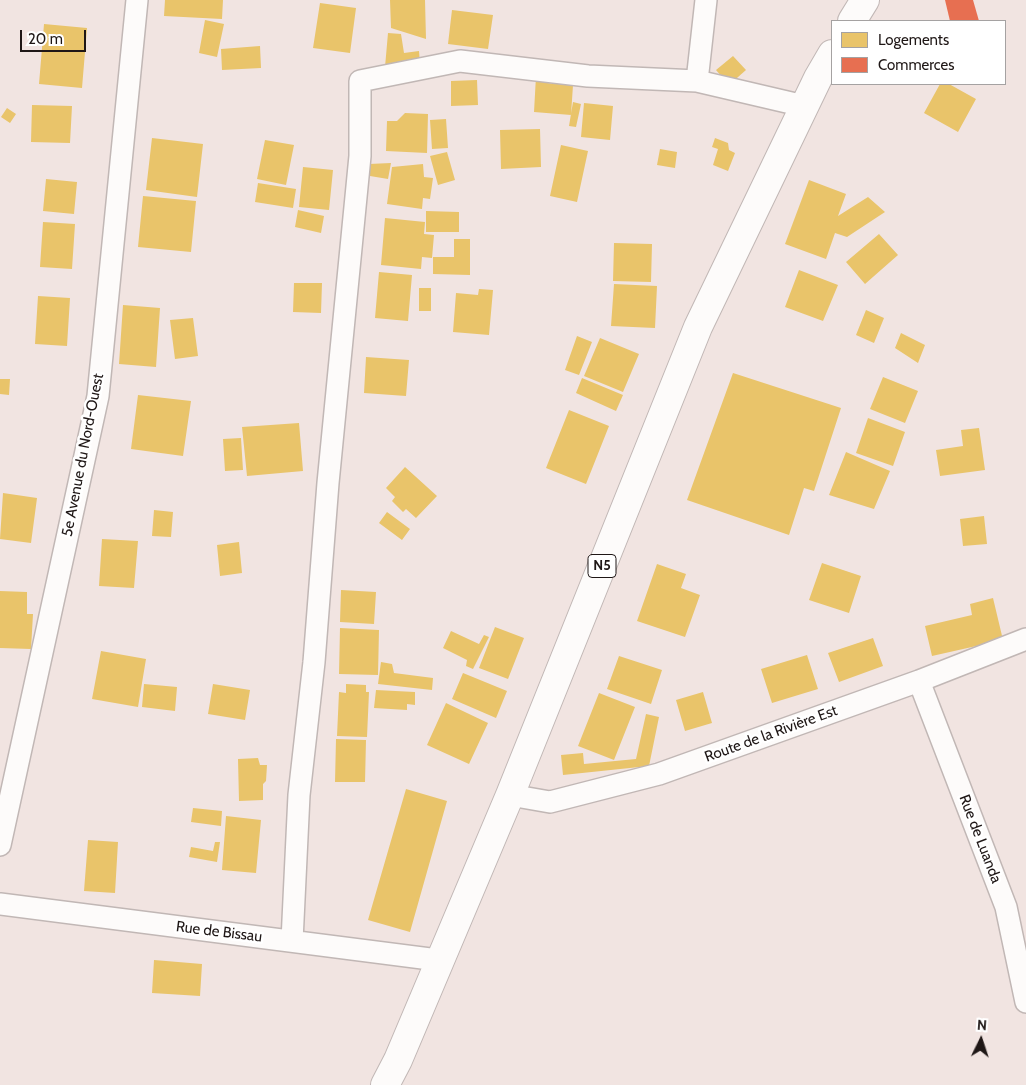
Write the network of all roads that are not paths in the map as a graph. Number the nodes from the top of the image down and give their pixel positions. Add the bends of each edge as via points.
1 (137, 0) edge
2 (706, 0) edge
3 (865, 0) edge
4 (853, 20) edge
5 (831, 56) edge
6 (697, 81) junction
7 (804, 106) junction
8 (1026, 640) edge
9 (919, 681) junction
10 (510, 795) junction
11 (0, 846) edge
12 (0, 904) edge
13 (292, 941) junction
14 (438, 960) junction
15 (1026, 1002) edge
16 (385, 1085) edge

1 - 11 street, 5e Avenue du Nord-Ouest via 98,396
2 - 6 street
3 - 4 highway
5 - 7 highway, N5
6 - 7 street
6 - 13 street via 588,76 460,61 360,81 360,156 299,795
7 - 10 highway, N5 via 698,326
8 - 9 street, Route de la Rivière Est
9 - 10 street, Route de la Rivière Est via 659,774 550,802
9 - 15 street, Rue de Luanda via 1006,907
10 - 14 highway, N5
12 - 13 street, Rue de Bissau
13 - 14 street, Rue de Bissau
14 - 16 highway, N5

